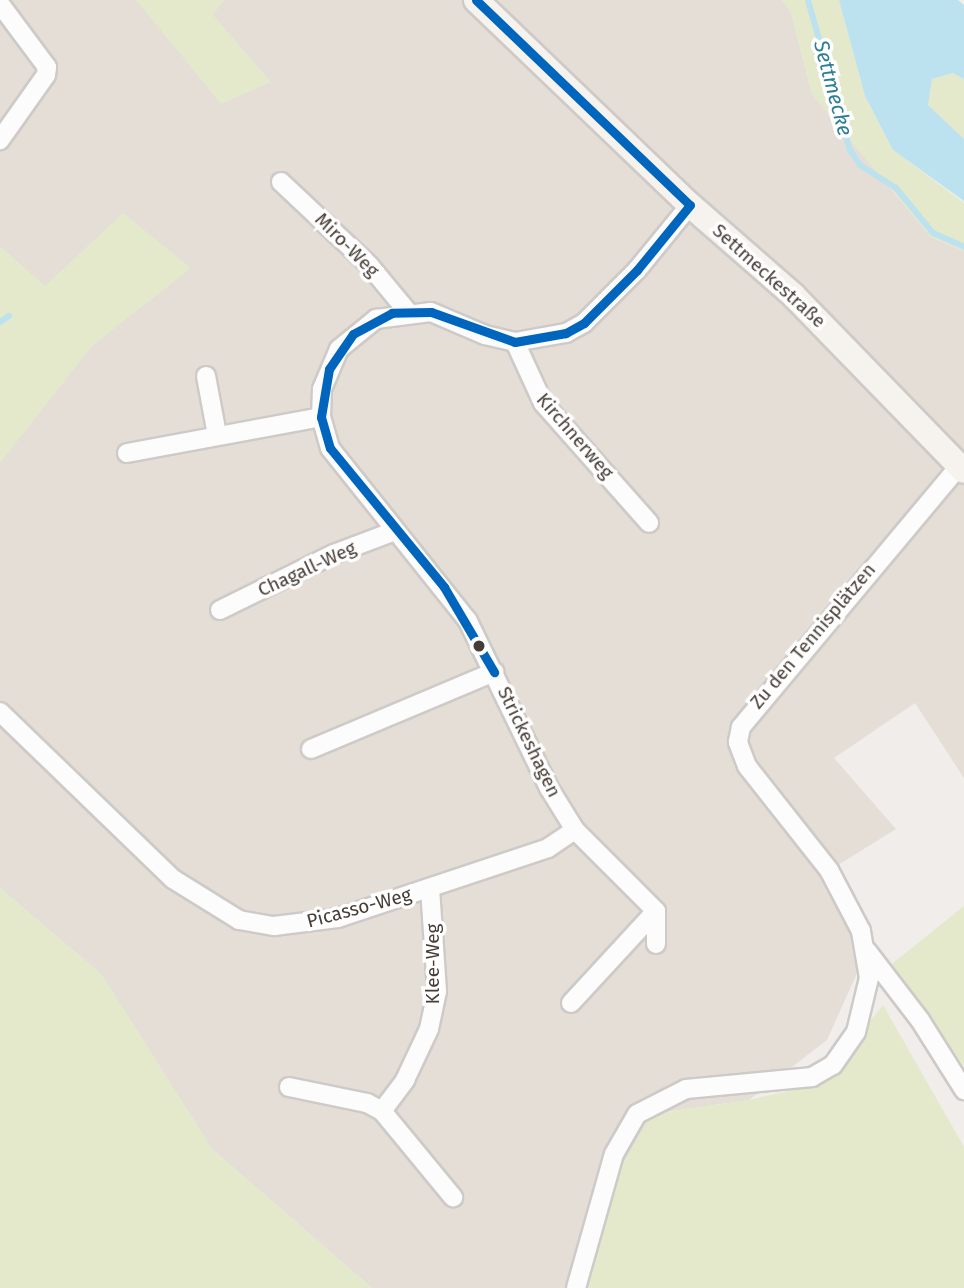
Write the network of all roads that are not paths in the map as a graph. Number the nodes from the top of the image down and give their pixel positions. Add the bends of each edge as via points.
1 (477, 0) edge
2 (0, 4) edge
3 (0, 140) edge
4 (281, 182) dead end
5 (690, 205) junction
6 (408, 312) junction
7 (515, 342) junction
8 (206, 376) dead end
9 (321, 417) junction
10 (217, 435) junction
11 (127, 453) dead end
12 (962, 468) edge
13 (649, 523) dead end
14 (395, 531) junction
15 (220, 610) dead end
16 (495, 672) junction
17 (0, 712) edge
18 (311, 749) dead end
19 (575, 830) junction
20 (430, 888) junction
21 (656, 911) junction
22 (656, 944) dead end
23 (867, 951) junction
24 (570, 1003) dead end
25 (289, 1087) dead end
26 (964, 1090) edge
27 (382, 1111) junction
28 (453, 1197) dead end
29 (576, 1288) edge

1 - 5 street, Settmeckestraße
2 - 3 street via 47,67
4 - 6 street, Miro-Weg via 369,265
5 - 7 street, Strickeshagen via 637,270 584,323 566,332
5 - 12 street, Settmeckestraße via 793,295
6 - 7 street, Strickeshagen via 431,312
6 - 9 street, Strickeshagen via 376,318 339,349 322,389
7 - 13 street, Kirchnerweg via 543,403
8 - 10 street
9 - 10 street
9 - 14 street, Strickeshagen via 330,448
10 - 11 street
12 - 23 street, Zu den Tennisplätzen via 741,726 741,758 830,870 849,902
14 - 15 street, Chagall-Weg via 334,554
14 - 16 street, Strickeshagen via 452,599
16 - 18 street
16 - 19 street, Strickeshagen via 549,789
17 - 20 street, Picasso-Weg via 173,879 239,920 274,926 314,924
19 - 20 street, Picasso-Weg via 548,849
19 - 21 street, Strickeshagen
20 - 27 street, Klee-Weg via 436,946 434,1011 420,1054
21 - 22 street
21 - 24 street
23 - 26 street
23 - 29 street, Zu den Tennisplätzen via 869,978 862,1018 848,1048 823,1073 793,1082 686,1089 637,1114 614,1154
25 - 27 street
27 - 28 street

